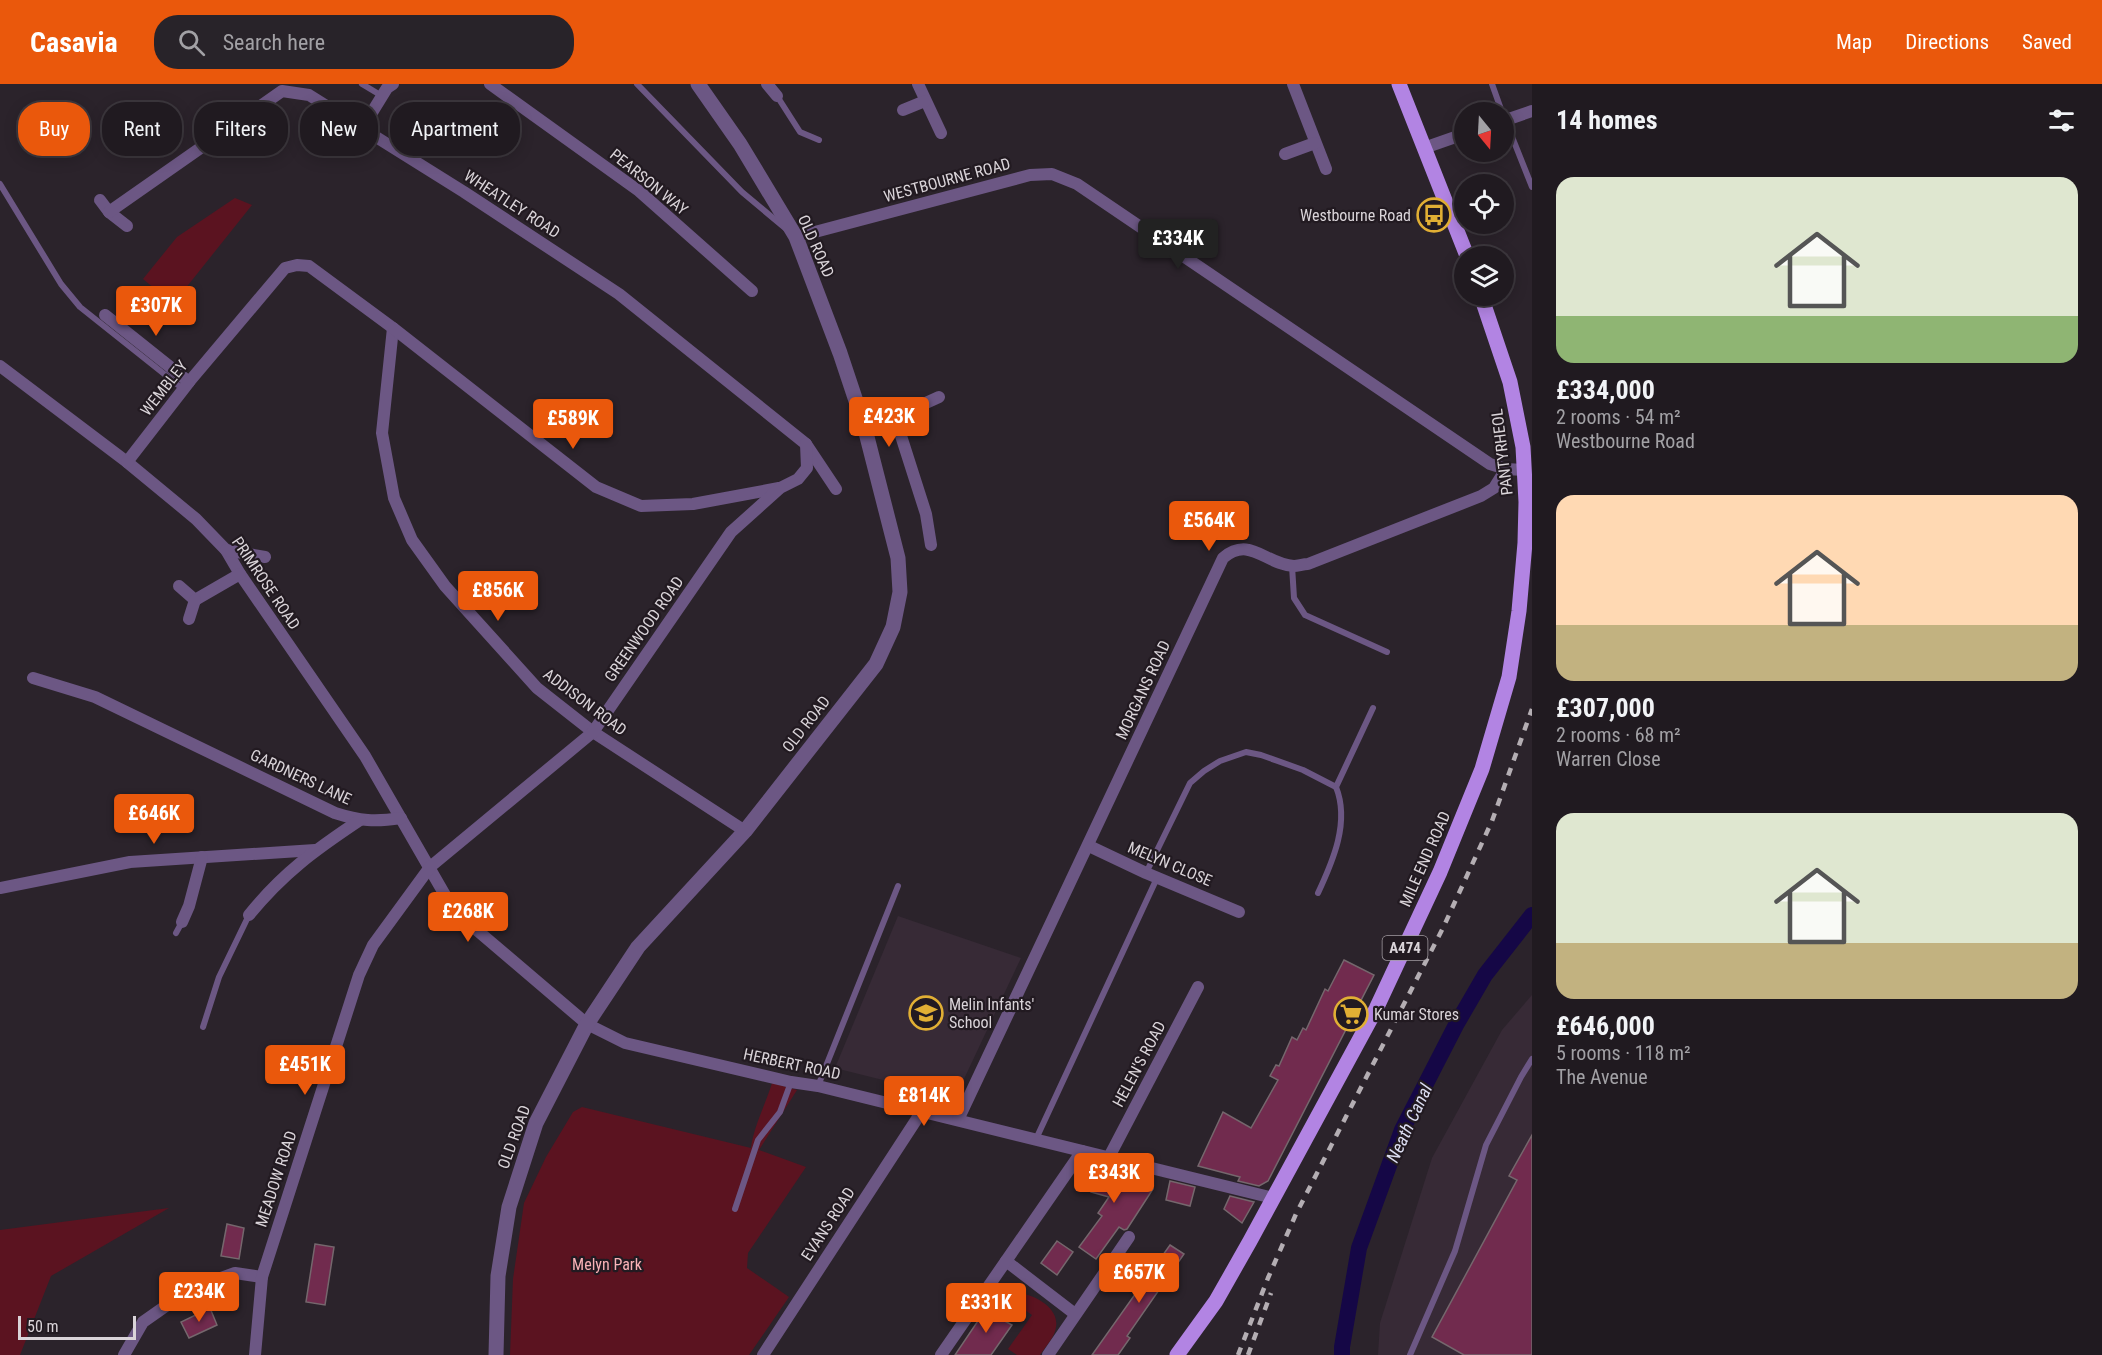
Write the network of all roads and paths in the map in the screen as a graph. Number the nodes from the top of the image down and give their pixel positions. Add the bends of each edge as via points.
1 (362, 84) edge
2 (393, 84) edge
3 (490, 84) edge
4 (637, 84) edge
5 (698, 84) edge
6 (767, 84) edge
7 (918, 84) edge
8 (1293, 84) edge
9 (1399, 84) edge
10 (1491, 84) edge
11 (279, 88) edge
12 (382, 96) junction
13 (777, 96) joint
14 (924, 101) junction
15 (321, 102) edge
16 (1498, 102) edge
17 (378, 103) edge
18 (903, 110) dead end
19 (1532, 111) edge
20 (1514, 115) edge
21 (940, 133) dead end
22 (378, 137) edge
23 (1454, 138) edge
24 (819, 140) dead end
25 (1315, 143) junction
26 (1514, 144) edge
27 (1424, 148) junction
28 (1285, 154) dead end
29 (1326, 169) dead end
30 (0, 184) edge
31 (1532, 187) edge
32 (100, 200) dead end
33 (109, 212) junction
34 (127, 226) dead end
35 (796, 237) junction
36 (1463, 246) edge
37 (752, 291) dead end
38 (1484, 306) edge
39 (105, 315) dead end
40 (393, 328) junction
41 (0, 366) edge
42 (186, 386) junction
43 (939, 397) dead end
44 (895, 417) junction
45 (864, 425) junction
46 (806, 444) junction
47 (127, 462) junction
48 (1506, 469) junction
49 (1524, 470) junction
50 (780, 488) junction
51 (836, 489) dead end
52 (1526, 502) joint
53 (931, 545) dead end
54 (226, 550) junction
55 (265, 556) dead end
56 (1292, 566) junction
57 (240, 574) junction
58 (179, 586) dead end
59 (195, 600) junction
60 (189, 619) dead end
61 (1387, 652) dead end
62 (33, 678) dead end
63 (1373, 708) dead end
64 (593, 732) junction
65 (1336, 787) junction
66 (401, 818) junction
67 (360, 820) junction
68 (745, 831) junction
69 (1089, 846) junction
70 (315, 849) junction
71 (202, 857) junction
72 (430, 867) junction
73 (1152, 875) junction
74 (898, 886) dead end
75 (0, 888) edge
76 (1318, 893) dead end
77 (1239, 912) dead end
78 (249, 915) joint
79 (179, 928) dead end
80 (1198, 987) dead end
81 (587, 1024) junction
82 (203, 1027) dead end
83 (1532, 1059) edge
84 (791, 1082) junction
85 (818, 1086) junction
86 (922, 1111) junction
87 (958, 1120) junction
88 (1036, 1139) junction
89 (1082, 1150) junction
90 (1108, 1157) junction
91 (1273, 1198) junction
92 (735, 1209) dead end
93 (1129, 1237) dead end
94 (1006, 1261) junction
95 (262, 1277) junction
96 (1075, 1314) junction
97 (124, 1355) edge
98 (255, 1355) edge
99 (496, 1355) edge
100 (763, 1355) edge
101 (941, 1355) edge
102 (1048, 1355) edge
103 (1177, 1355) edge
104 (1410, 1355) edge

1 - 12 lane
2 - 12 street
3 - 37 street, PEARSON WAY via 639,191
4 - 35 lane via 742,192
5 - 35 street, OLD ROAD via 740,144
6 - 13 street
7 - 14 street
8 - 25 street
9 - 27 main road
10 - 16 lane
11 - 15 street, WHEATLEY ROAD
11 - 33 street, WHEATLEY ROAD
12 - 17 street
13 - 24 lane via 800,132
14 - 18 street
14 - 21 street
19 - 20 street
22 - 46 street, WHEATLEY ROAD via 619,294
23 - 27 street
25 - 28 street
25 - 29 street
26 - 31 lane
27 - 36 main road
30 - 42 lane via 61,284 80,307
32 - 33 street
33 - 34 street
35 - 45 street, OLD ROAD
35 - 48 street, WESTBOURNE ROAD via 1030,175 1052,174 1077,184 1490,464
38 - 49 main road, PANTYRHEOL / A474 via 1510,382
39 - 42 street
40 - 42 street, WEMBLEY via 309,266 285,268
40 - 50 street, WEMBLEY via 596,487 641,506 693,504
40 - 64 street, ADDISON ROAD via 382,433 394,498 412,540 445,586 537,688
41 - 47 street, PRIMROSE ROAD
42 - 47 street, WEMBLEY
43 - 44 street
44 - 45 street
44 - 53 street via 927,514
45 - 68 street, OLD ROAD via 898,558 900,592 893,627 876,664
46 - 50 street, GREENWOOD ROAD via 807,468 798,479
46 - 51 street, WHEATLEY ROAD
47 - 54 street, PRIMROSE ROAD via 196,519
48 - 49 street, WESTBOURNE ROAD
48 - 56 street via 1494,488 1481,496 1308,564
49 - 52 main road, PANTYRHEOL / A474
50 - 64 street, GREENWOOD ROAD via 731,532
52 - 91 main road, MILE END ROAD / A474 via 1519,612 1509,677 1482,769 1440,872 1376,1009
54 - 55 street
54 - 57 street, PRIMROSE ROAD
56 - 61 lane via 1294,598 1305,615
56 - 69 street, MORGANS ROAD via 1243,548 1232,550 1223,558
57 - 59 street
57 - 66 street, PRIMROSE ROAD via 365,756
58 - 59 street
59 - 60 street
62 - 67 street, GARDNERS LANE via 95,697 335,813
63 - 65 lane
64 - 68 street, ADDISON ROAD
64 - 72 street, GREENWOOD ROAD
65 - 73 lane via 1261,755 1246,752 1220,760 1190,783
65 - 76 lane via 1341,801 1335,855
66 - 67 street, GARDNERS LANE
66 - 72 street
67 - 70 street
68 - 81 street, OLD ROAD via 638,947
69 - 73 street, MELYN CLOSE
69 - 87 street, MORGANS ROAD
70 - 71 street
70 - 78 street
71 - 75 street via 130,862
71 - 79 street
72 - 81 street via 449,902 472,926
72 - 95 street, MEADOW ROAD via 374,945 359,975
73 - 77 street, MELYN CLOSE
73 - 88 lane
74 - 85 lane
78 - 82 lane via 219,977
80 - 90 street, HELEN'S ROAD
81 - 84 street, HERBERT ROAD via 625,1043
81 - 99 street, OLD ROAD via 536,1123 509,1208 498,1276
83 - 104 lane via 1486,1144 1455,1251
84 - 85 street, HERBERT ROAD
84 - 92 lane via 780,1112 758,1140
85 - 86 street, HERBERT ROAD
86 - 87 street, HERBERT ROAD
86 - 100 street, EVANS ROAD
87 - 88 street, HERBERT ROAD
88 - 89 street, HERBERT ROAD
89 - 90 street, HERBERT ROAD
89 - 94 street
90 - 91 street, HERBERT ROAD
91 - 103 main road, MILE END ROAD / A474 via 1216,1301
93 - 96 street
94 - 96 street
94 - 101 street
95 - 97 street via 235,1273 190,1289 143,1322
95 - 98 street, MEADOW ROAD
96 - 102 street

